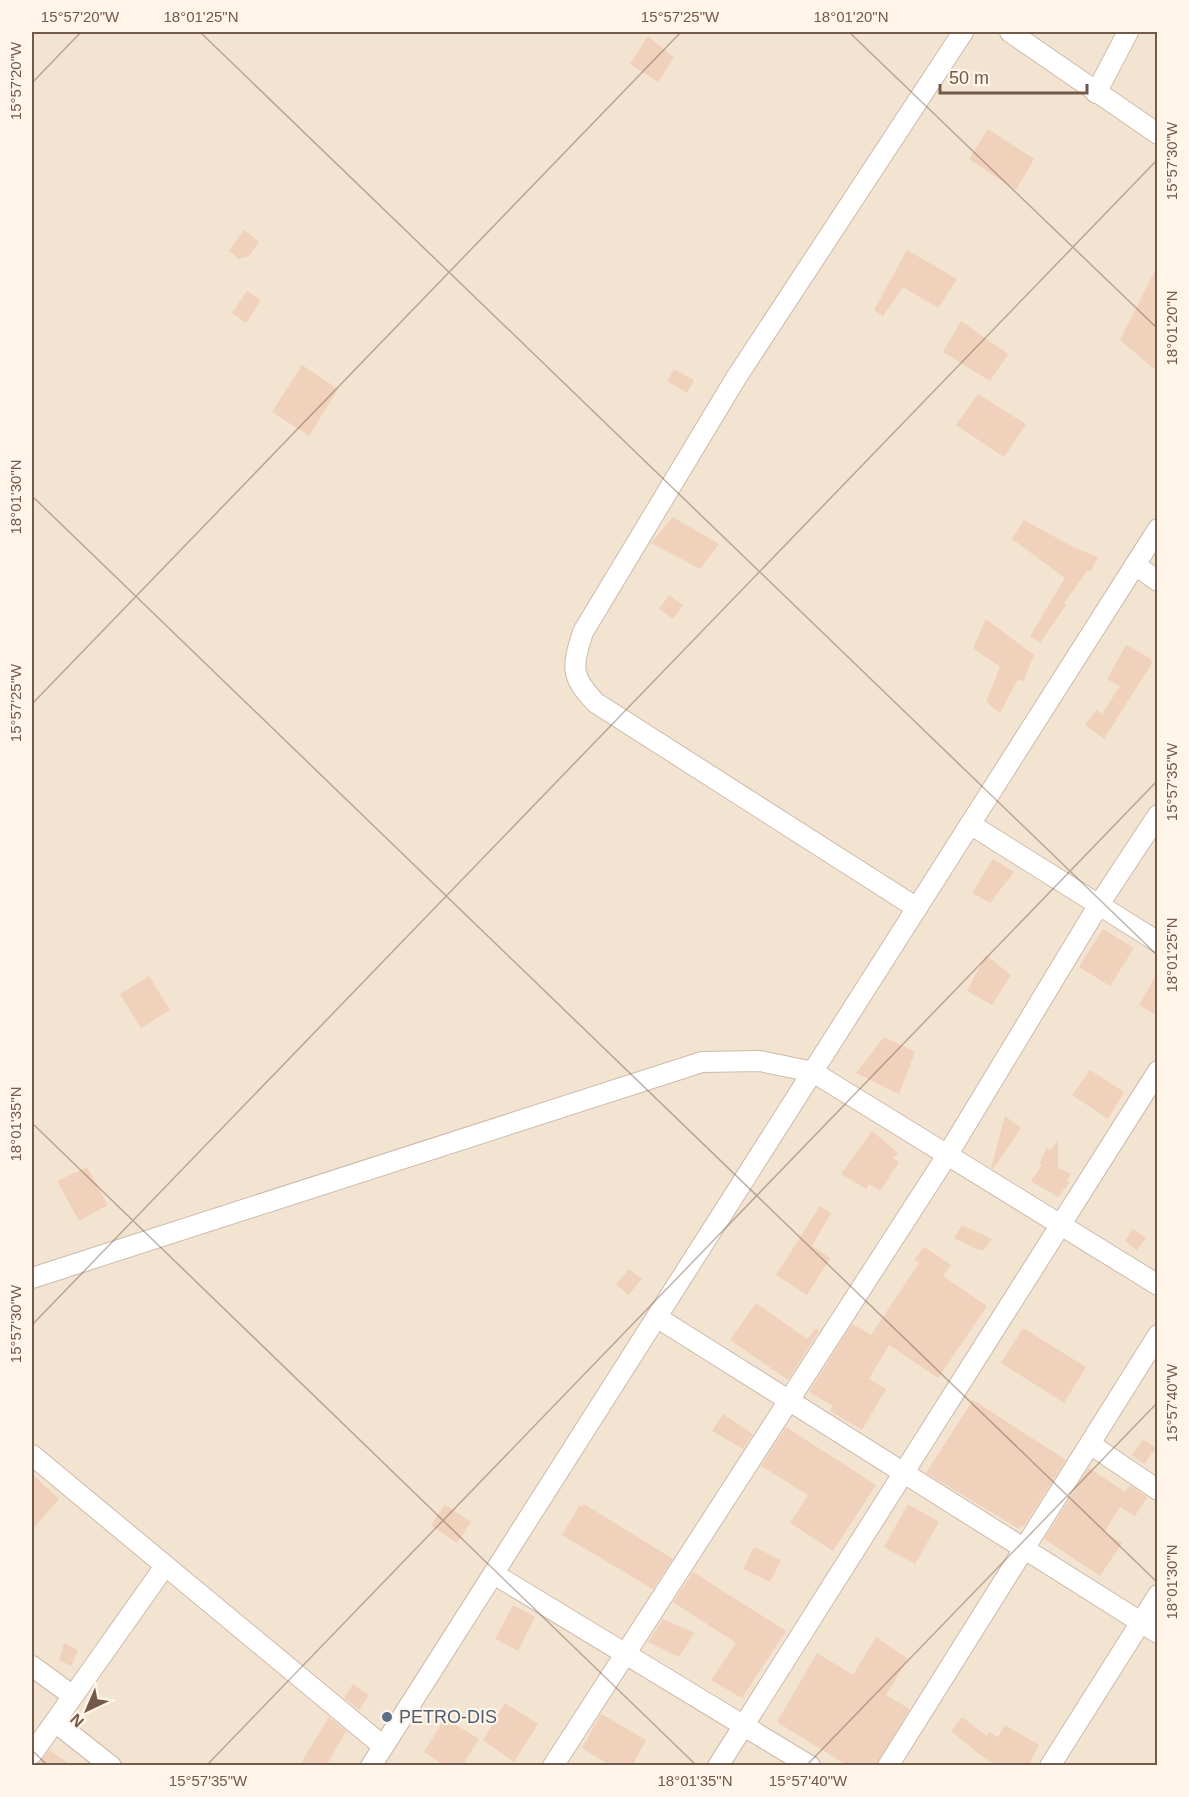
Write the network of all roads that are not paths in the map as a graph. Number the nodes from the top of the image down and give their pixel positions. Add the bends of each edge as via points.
1 (963, 32) edge
2 (1010, 32) edge
3 (1128, 32) edge
4 (1096, 93) junction
5 (1158, 134) edge
6 (1158, 529) edge
7 (1135, 566) junction
8 (1158, 581) edge
9 (1158, 816) edge
10 (970, 824) junction
11 (1098, 906) junction
12 (917, 908) junction
13 (1158, 942) edge
14 (1158, 1071) edge
15 (813, 1072) junction
16 (948, 1154) junction
17 (1060, 1225) junction
18 (32, 1278) edge
19 (1158, 1285) edge
20 (658, 1318) junction
21 (1158, 1335) edge
22 (786, 1401) junction
23 (1090, 1444) junction
24 (32, 1455) edge
25 (903, 1473) junction
26 (1158, 1490) edge
27 (1025, 1550) junction
28 (165, 1566) junction
29 (494, 1574) junction
30 (1158, 1595) edge
31 (1140, 1623) junction
32 (1158, 1634) edge
33 (626, 1653) junction
34 (32, 1666) edge
35 (73, 1696) junction
36 (54, 1722) junction
37 (743, 1725) junction
38 (383, 1746) junction
39 (32, 1754) edge
40 (111, 1766) edge
41 (371, 1766) edge
42 (553, 1766) edge
43 (718, 1766) edge
44 (810, 1766) edge
45 (888, 1766) edge
46 (1050, 1766) edge

1 - 12 street via 736,378 583,632 574,660 581,687 596,703
2 - 4 street
3 - 4 street
4 - 5 street
6 - 7 street
7 - 8 street
7 - 10 street
9 - 11 street
10 - 11 street
10 - 12 street
11 - 13 street
11 - 16 street
12 - 15 street
14 - 17 street
15 - 16 street
15 - 18 street via 760,1061 702,1062
15 - 20 street
16 - 17 street
16 - 22 street
17 - 19 street
17 - 25 street
20 - 22 street
20 - 29 street
21 - 23 street
22 - 25 street
22 - 33 street
23 - 26 street
23 - 27 street
24 - 28 street
25 - 27 street
25 - 37 street
27 - 31 street
27 - 45 street
28 - 35 street
28 - 38 street
29 - 33 street
29 - 38 street
30 - 31 street
31 - 32 street
31 - 46 street
33 - 37 street
33 - 42 street
34 - 35 street
35 - 36 street
36 - 39 street
36 - 40 street
37 - 43 street
37 - 44 street
38 - 41 street

